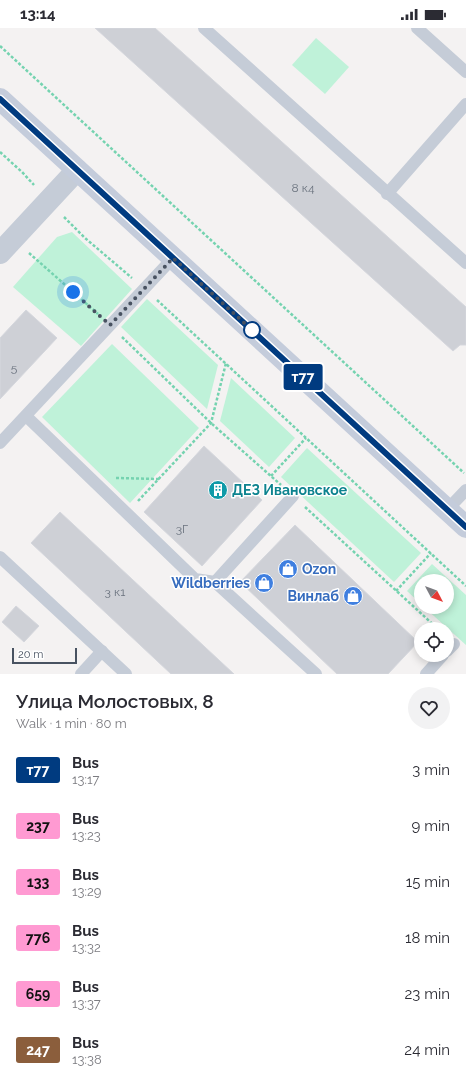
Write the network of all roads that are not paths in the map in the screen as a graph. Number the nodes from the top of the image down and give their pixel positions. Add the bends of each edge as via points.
1 (204, 28) edge
2 (417, 28) edge
3 (466, 72) edge
4 (0, 99) edge
5 (466, 104) edge
6 (77, 170) junction
7 (388, 194) junction
8 (7, 246) edge
9 (173, 258) junction
10 (466, 263) edge
11 (26, 416) junction
12 (0, 443) edge
13 (466, 490) edge
14 (293, 496) road end
15 (447, 510) junction
16 (466, 527) edge
17 (0, 557) edge
18 (215, 582) junction
19 (102, 651) junction
20 (437, 662) edge
21 (81, 674) edge
22 (126, 674) edge
23 (316, 674) edge
24 (426, 674) edge

1 - 7 lane
2 - 3 lane
4 - 6 street
5 - 7 lane
6 - 8 street
6 - 9 street
7 - 10 lane
9 - 11 lane
9 - 15 street
11 - 12 lane
11 - 18 lane via 195,579
13 - 15 lane
14 - 18 lane
15 - 16 street
17 - 19 lane
18 - 23 lane
19 - 21 lane
19 - 22 lane
20 - 24 lane

